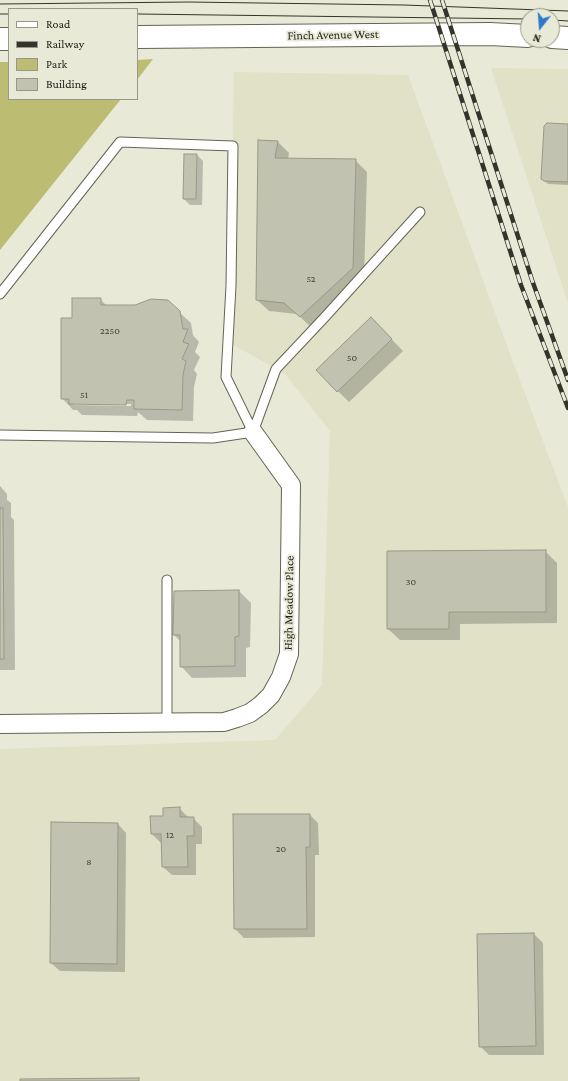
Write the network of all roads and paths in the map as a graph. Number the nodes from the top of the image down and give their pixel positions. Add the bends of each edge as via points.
1 (520, 36) edge
2 (138, 37) edge
3 (420, 212) dead end
4 (0, 294) edge
5 (253, 432) junction
6 (0, 435) edge
7 (167, 580) dead end
8 (167, 723) junction
9 (0, 724) edge

1 - 2 main road, Finch Avenue West
3 - 5 lane via 276,369
4 - 5 lane via 120,142 233,146 231,286 226,377
5 - 6 lane via 213,438
5 - 8 street, High Meadow Place via 290,485 289,654 275,689 250,713 224,722
7 - 8 lane
8 - 9 street, High Meadow Place

